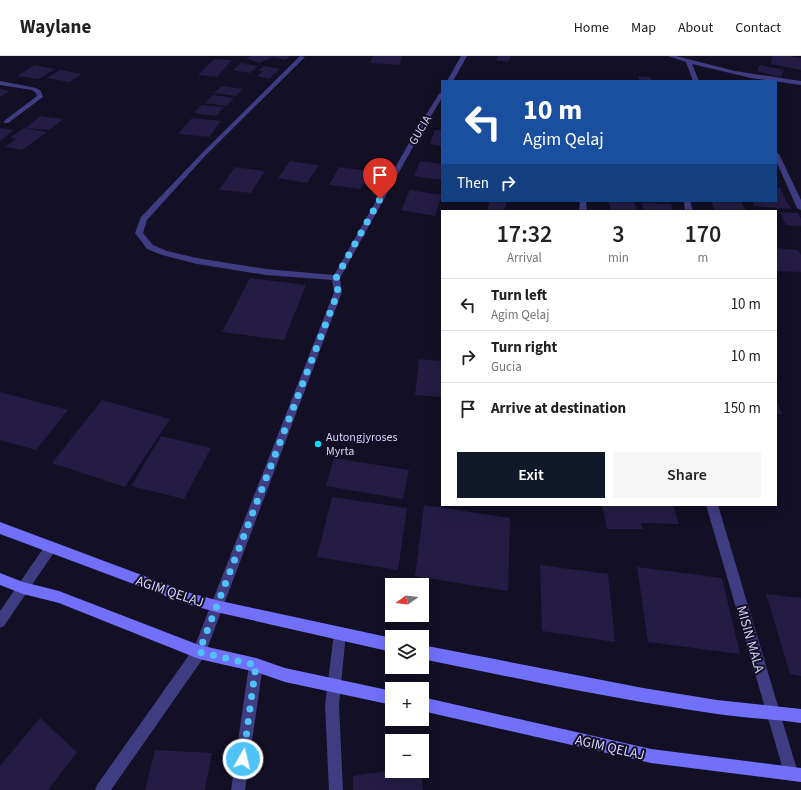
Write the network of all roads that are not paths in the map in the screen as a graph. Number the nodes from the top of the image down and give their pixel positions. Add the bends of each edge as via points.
1 (464, 56) edge
2 (671, 56) edge
3 (302, 57) edge
4 (689, 62) junction
5 (451, 80) edge
6 (696, 80) edge
7 (766, 80) edge
8 (777, 81) edge
9 (801, 83) edge
10 (0, 84) edge
11 (441, 96) edge
12 (6, 122) dead end
13 (777, 156) edge
14 (801, 208) edge
15 (336, 278) junction
16 (712, 506) edge
17 (0, 528) edge
18 (51, 548) junction
19 (0, 579) edge
20 (23, 588) junction
21 (216, 606) junction
22 (0, 622) edge
23 (340, 633) junction
24 (385, 643) edge
25 (199, 652) junction
26 (429, 654) edge
27 (256, 665) junction
28 (335, 685) junction
29 (385, 696) edge
30 (429, 706) edge
31 (772, 711) junction
32 (801, 716) edge
33 (796, 774) edge
34 (102, 790) edge
35 (238, 790) edge
36 (336, 790) edge

1 - 5 street
2 - 4 street
3 - 15 street via 204,154 144,219 138,233 150,247 197,261 266,272
4 - 6 street
4 - 7 street
8 - 9 street
10 - 12 street via 34,89 39,92 40,97
11 - 15 street, GUCIA
13 - 14 street
15 - 21 street, GUCIA via 338,292
16 - 31 street, MISIN MALA
17 - 18 main road, AGIM QELAJ
18 - 20 street
18 - 21 main road, AGIM QELAJ via 187,598
19 - 20 main road
20 - 22 street
20 - 25 main road via 59,597
21 - 23 main road, AGIM QELAJ
21 - 25 street, GUCIA
23 - 24 main road, AGIM QELAJ
23 - 28 street
25 - 27 main road
25 - 34 street
26 - 31 main road via 517,673 718,707
27 - 28 main road
27 - 35 street
28 - 29 main road
28 - 36 street via 332,705
30 - 33 main road, AGIM QELAJ via 651,756
31 - 32 main road
31 - 33 street, MISIN MALA

